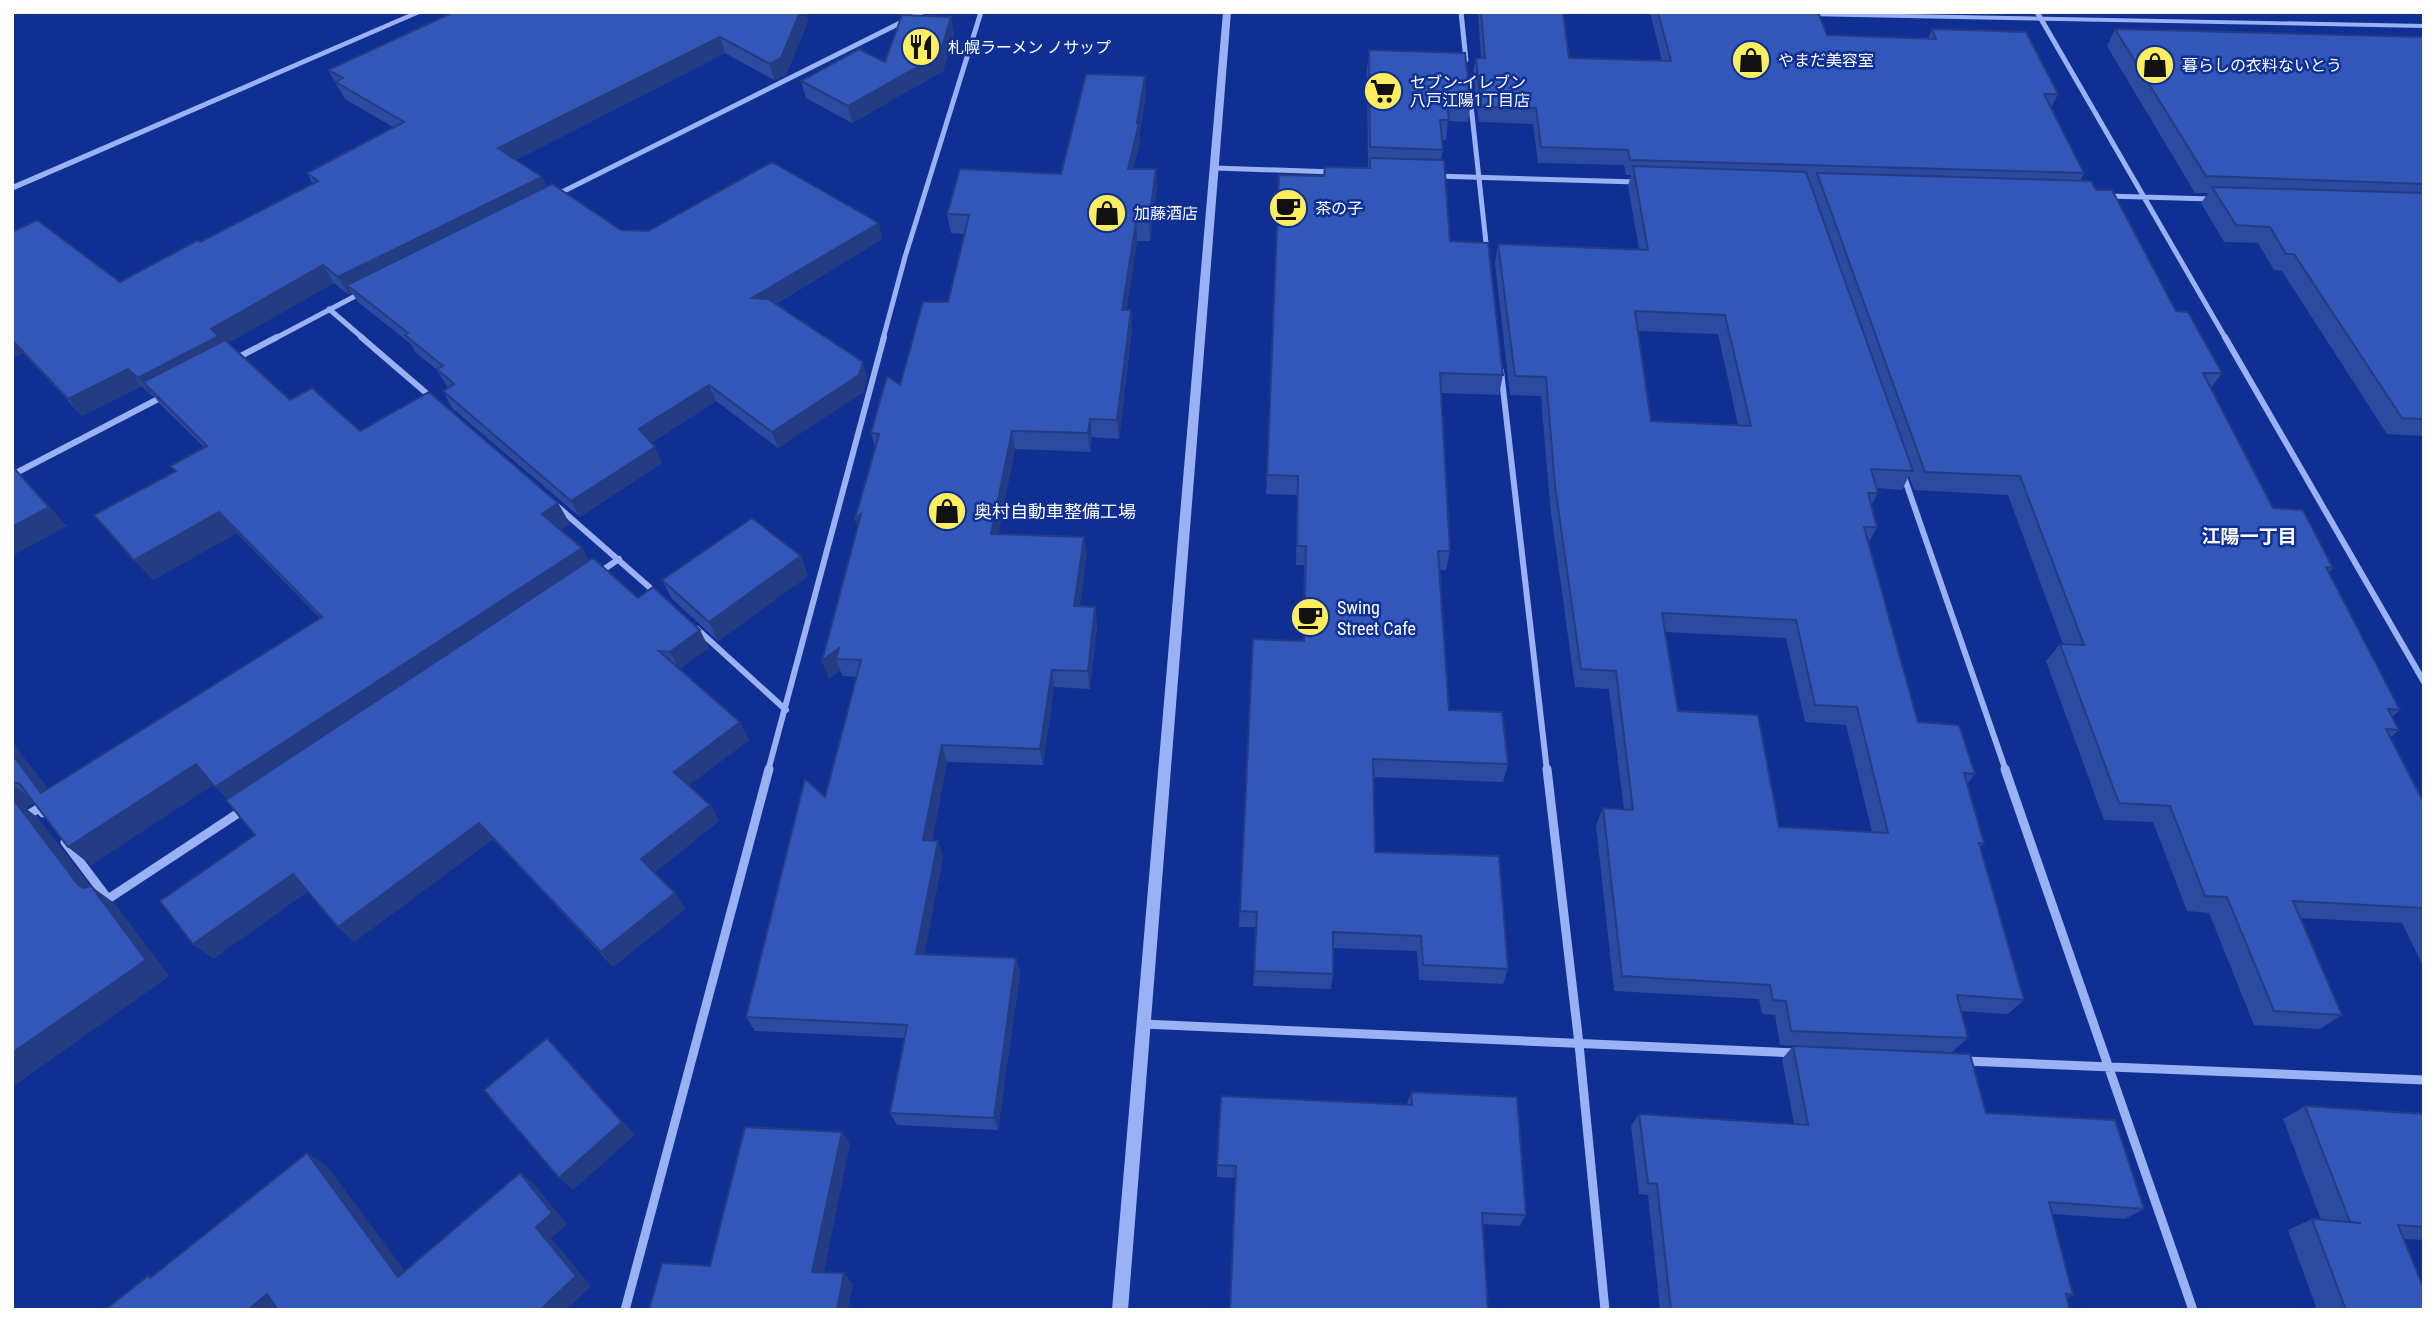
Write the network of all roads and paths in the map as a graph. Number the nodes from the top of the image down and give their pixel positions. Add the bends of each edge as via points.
1 (420, 12) edge
2 (922, 12) edge
3 (981, 12) edge
4 (1227, 12) edge
5 (1461, 12) edge
6 (1791, 13) edge
7 (2039, 15) edge
8 (2424, 26) edge
9 (1468, 75) edge
10 (1469, 88) edge
11 (1215, 168) junction
12 (1345, 173) edge
13 (1425, 176) edge
14 (1478, 178) junction
15 (1641, 182) edge
16 (12, 188) edge
17 (2101, 195) edge
18 (2141, 197) junction
19 (550, 199) edge
20 (2222, 199) edge
21 (1488, 260) edge
22 (366, 291) edge
23 (329, 309) junction
24 (1499, 356) edge
25 (231, 360) edge
26 (171, 392) edge
27 (443, 408) edge
28 (1899, 463) edge
29 (12, 475) edge
30 (547, 497) edge
31 (619, 559) junction
32 (584, 583) edge
33 (658, 595) edge
34 (688, 621) edge
35 (2424, 682) edge
36 (786, 710) junction
37 (247, 806) edge
38 (47, 818) edge
39 (12, 825) edge
40 (62, 839) edge
41 (1143, 1024) junction
42 (1579, 1044) junction
43 (1802, 1054) edge
44 (1955, 1060) edge
45 (2108, 1067) junction
46 (2424, 1080) edge
47 (625, 1310) edge
48 (1120, 1310) edge
49 (1605, 1310) edge
50 (2193, 1310) edge

1 - 16 street
2 - 19 street
3 - 36 street via 905,257
4 - 11 street
5 - 9 street
6 - 7 street
7 - 8 street
7 - 18 street
10 - 14 street
11 - 12 street
11 - 41 street
13 - 14 street
14 - 15 street
14 - 21 street
17 - 18 street
18 - 20 street
18 - 35 street
22 - 23 street
23 - 25 street
23 - 27 street
24 - 42 street
26 - 29 street
28 - 45 street
30 - 31 street
31 - 32 street
31 - 33 street
34 - 36 street
36 - 47 street
37 - 40 street via 108,899
38 - 39 street via 39,808
41 - 42 street
41 - 48 street
42 - 43 street
42 - 49 street
44 - 45 street
45 - 46 street
45 - 50 street

